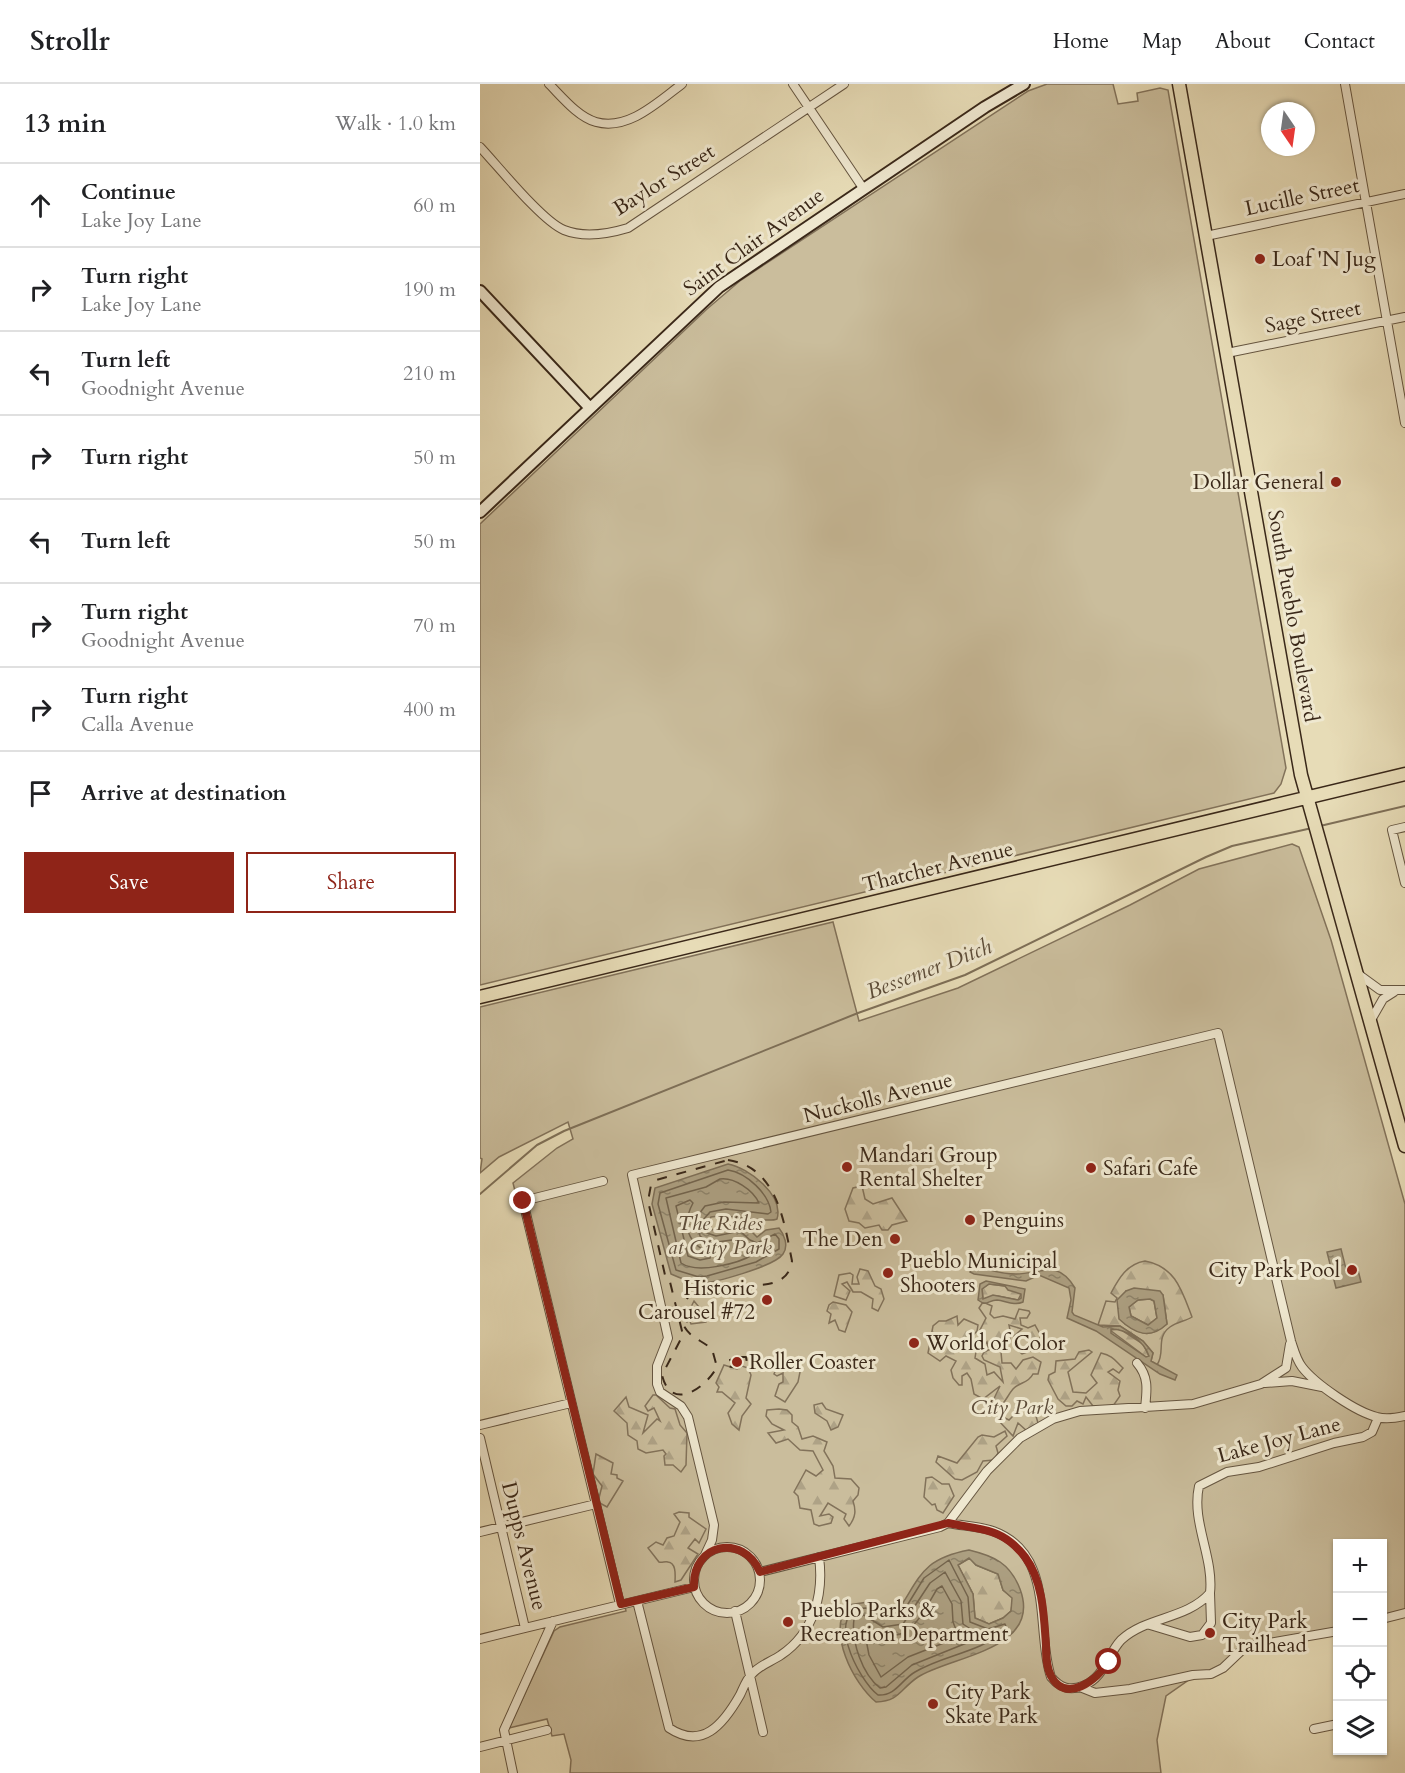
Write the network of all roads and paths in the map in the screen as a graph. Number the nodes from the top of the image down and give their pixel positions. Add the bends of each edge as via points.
1 (549, 84) edge
2 (682, 84) edge
3 (794, 84) edge
4 (844, 84) edge
5 (1024, 84) edge
6 (1179, 84) edge
7 (1345, 84) edge
8 (810, 107) junction
9 (480, 147) edge
10 (863, 188) junction
11 (1405, 194) edge
12 (1367, 202) junction
13 (1206, 236) junction
14 (480, 291) edge
15 (1405, 317) edge
16 (1387, 321) junction
17 (1227, 353) junction
18 (590, 408) junction
19 (1405, 423) edge
20 (480, 512) edge
21 (1405, 774) edge
22 (1306, 798) junction
23 (1405, 827) edge
24 (1405, 884) edge
25 (1357, 973) junction
26 (1405, 990) edge
27 (1395, 992) junction
28 (480, 997) edge
29 (1371, 1020) junction
30 (1405, 1146) edge
31 (603, 1181) dead end
32 (1291, 1341) junction
33 (1137, 1363) dead end
34 (1261, 1384) junction
35 (1324, 1388) junction
36 (571, 1403) junction
37 (1145, 1408) junction
38 (1405, 1416) edge
39 (1378, 1418) junction
40 (480, 1425) edge
41 (480, 1438) edge
42 (597, 1504) junction
43 (948, 1523) junction
44 (501, 1527) junction
45 (480, 1532) edge
46 (705, 1555) junction
47 (819, 1557) junction
48 (760, 1572) junction
49 (694, 1587) junction
50 (1210, 1593) junction
51 (637, 1601) junction
52 (621, 1604) junction
53 (735, 1611) junction
54 (1405, 1613) edge
55 (1387, 1619) edge
56 (553, 1621) junction
57 (1149, 1624) junction
58 (525, 1628) junction
59 (1333, 1632) edge
60 (480, 1639) edge
61 (750, 1676) junction
62 (1080, 1687) junction
63 (1333, 1725) edge
64 (1314, 1729) dead end
65 (547, 1731) dead end
66 (763, 1732) dead end
67 (506, 1741) junction
68 (480, 1747) edge
69 (513, 1773) edge

1 - 2 street via 595,122 623,122 642,114
3 - 8 street
4 - 8 street, Baylor Street
5 - 10 street, Saint Clair Avenue
6 - 13 main road, South Pueblo Boulevard
7 - 12 street
8 - 9 street, Baylor Street via 628,228 605,235 563,230
8 - 10 street
10 - 18 street, Saint Clair Avenue via 719,287
11 - 12 street, Lucille Street
12 - 13 street, Lucille Street
12 - 16 street
13 - 17 main road, South Pueblo Boulevard
14 - 18 street
15 - 16 street, Sage Street
16 - 17 street, Sage Street
16 - 19 street
17 - 22 main road, South Pueblo Boulevard
18 - 20 street, Saint Clair Avenue
21 - 22 main road, Thatcher Avenue
22 - 25 main road, South Pueblo Boulevard
22 - 28 main road, Thatcher Avenue
23 - 24 street via 1392,830
25 - 27 street via 1377,989
25 - 29 main road, South Pueblo Boulevard
26 - 27 street
27 - 29 street via 1383,999
29 - 30 main road, South Pueblo Boulevard
31 - 36 street via 523,1201
32 - 34 street via 1286,1368
32 - 35 street via 1301,1365
32 - 46 street, Nuckolls Avenue via 1218,1033 633,1175 668,1338 655,1377 660,1392 681,1406 688,1417 714,1525
33 - 37 street via 1148,1384
34 - 35 street via 1292,1381
34 - 37 street via 1193,1404
35 - 39 street
36 - 40 street
36 - 42 street
37 - 43 street via 1080,1411 1053,1419 1020,1438 987,1471
38 - 39 street
39 - 50 street, Lake Joy Lane via 1372,1432 1363,1437 1259,1467 1227,1472 1199,1486 1198,1514 1211,1579
41 - 44 street, Dupps Avenue
42 - 44 street
42 - 52 street
43 - 47 street
43 - 62 street via 995,1532 1025,1557 1039,1588 1047,1668 1059,1687
44 - 45 street
44 - 58 street, Dupps Avenue
46 - 48 street via 721,1547 742,1550
46 - 49 street via 695,1568
47 - 48 street
47 - 61 street via 820,1587 807,1628 791,1647
48 - 53 street via 757,1594
49 - 51 street
49 - 53 street via 708,1607 719,1612
50 - 57 street via 1190,1610
50 - 57 street via 1211,1623 1203,1635 1190,1637
51 - 52 street
51 - 61 street via 669,1728 683,1737 696,1736 718,1725 729,1714
52 - 56 street
53 - 61 street
54 - 55 street
56 - 58 street
56 - 67 street via 504,1730
57 - 62 street via 1121,1641 1099,1675
58 - 60 street
59 - 62 street via 1251,1646 1211,1674 1095,1693
61 - 66 street
63 - 64 street
65 - 67 street
67 - 68 street
67 - 69 street

